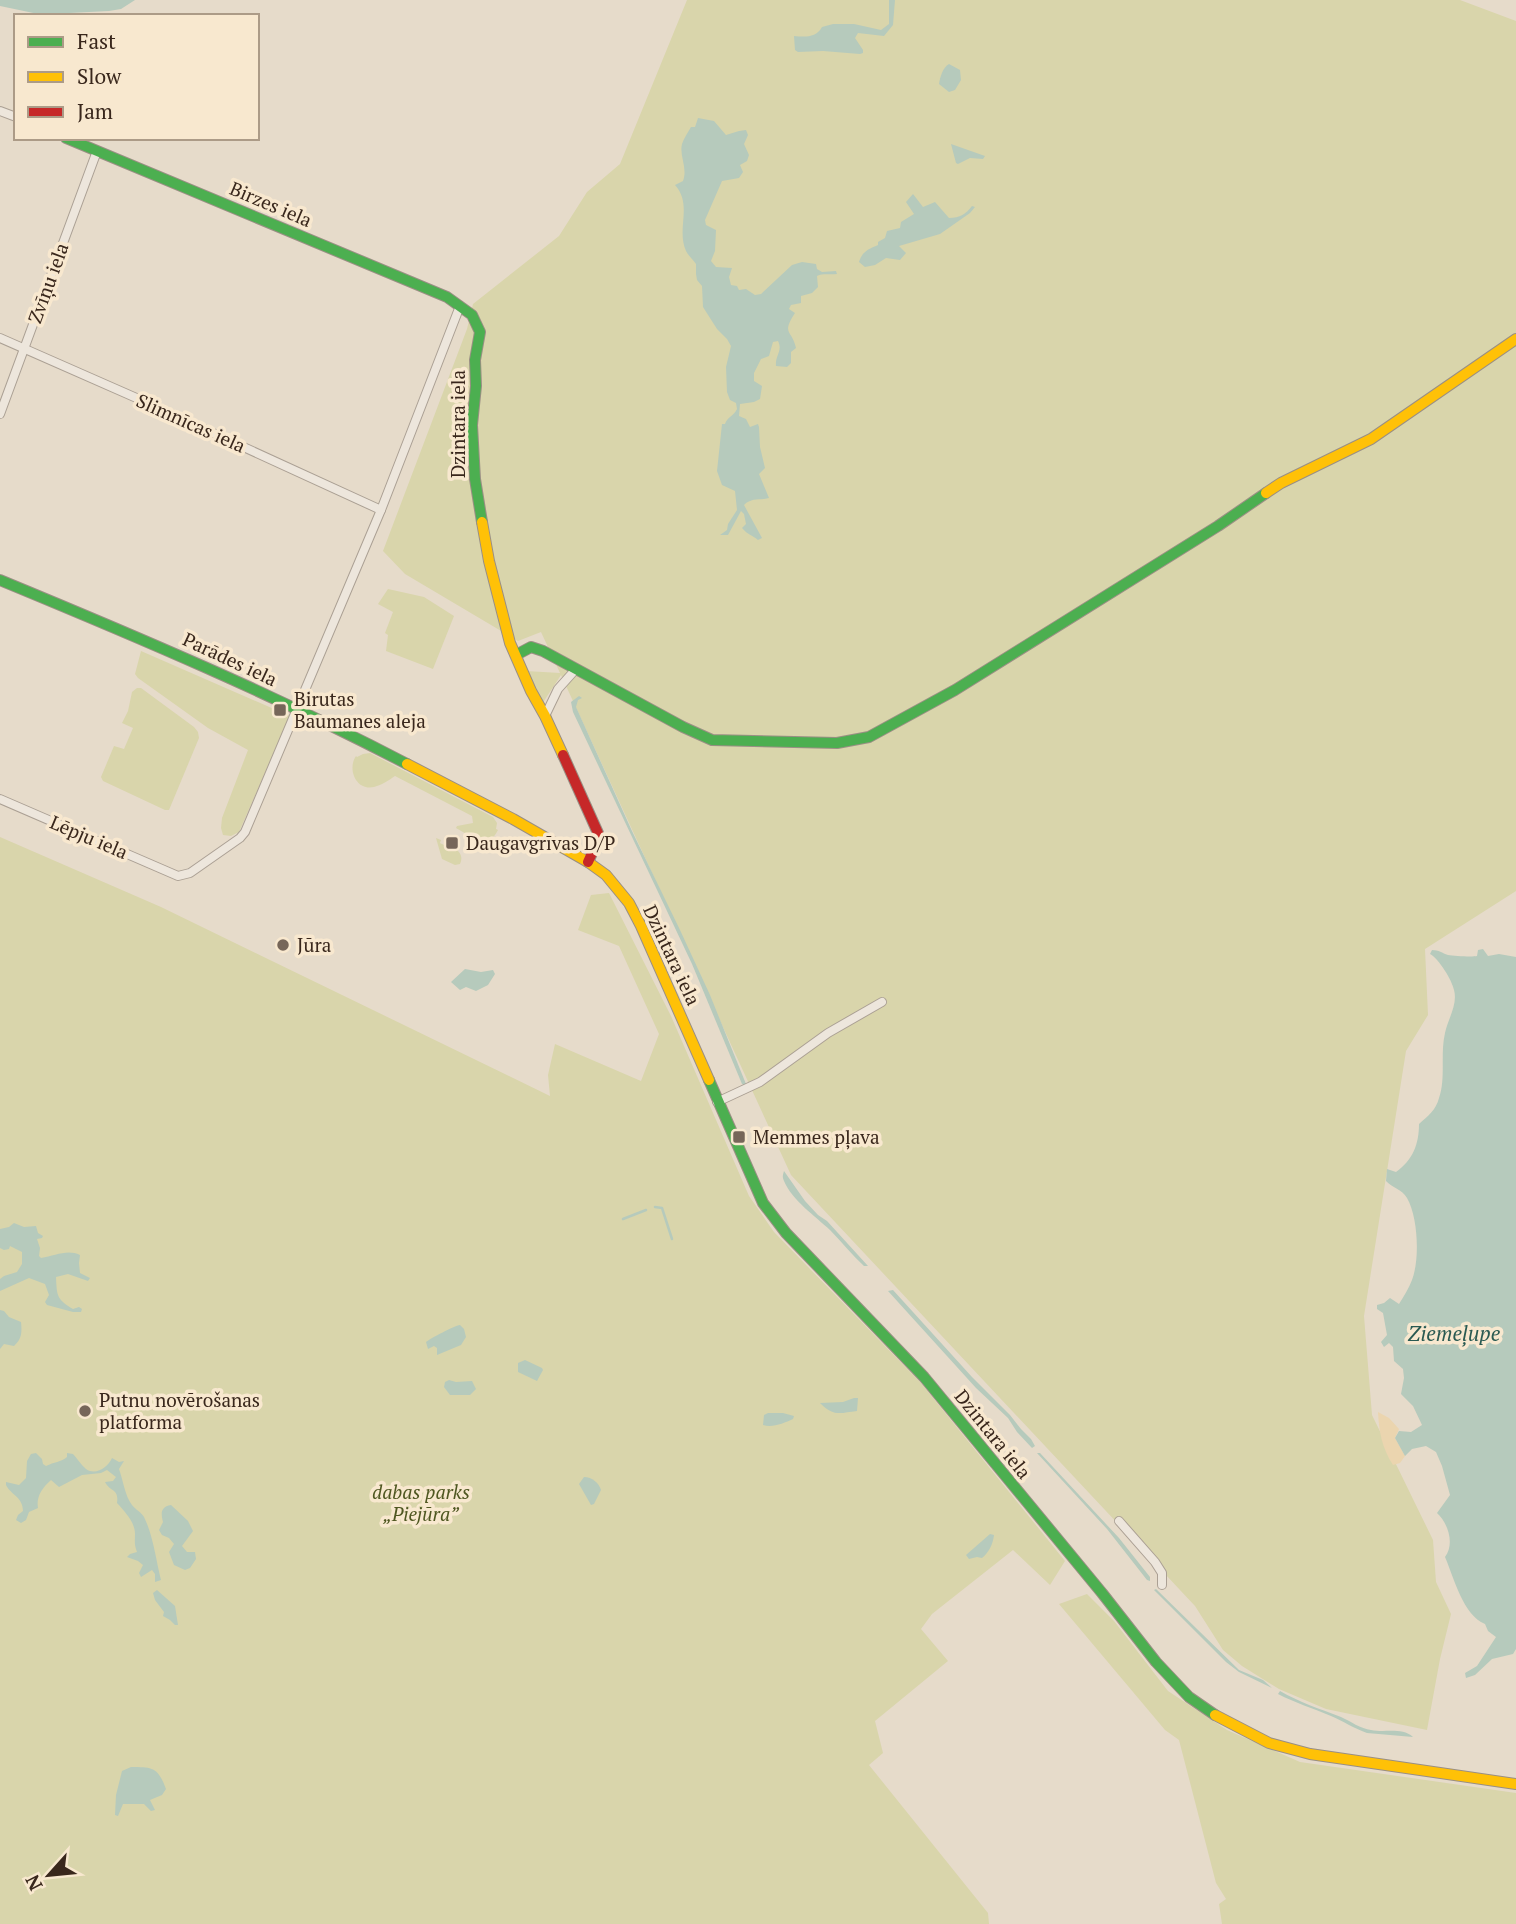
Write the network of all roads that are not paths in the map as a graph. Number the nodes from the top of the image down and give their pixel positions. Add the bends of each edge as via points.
1 (71, 140) edge
2 (97, 151) junction
3 (460, 306) junction
4 (0, 338) edge
5 (1516, 339) edge
6 (24, 349) junction
7 (0, 414) edge
8 (381, 510) junction
9 (0, 580) edge
10 (516, 656) junction
11 (576, 669) junction
12 (297, 709) junction
13 (545, 716) junction
14 (0, 799) edge
15 (588, 862) junction
16 (618, 889) joint
17 (882, 1002) dead end
18 (717, 1102) junction
19 (1119, 1521) dead end
20 (1162, 1585) dead end
21 (1516, 1784) edge

1 - 2 street, Birzes iela
2 - 3 street, Birzes iela
2 - 6 street, Zvīņu iela
3 - 8 street
3 - 10 street, Dzintara iela via 472,315 480,332 472,425 475,479 497,596
4 - 6 street, Slimnīcas iela
5 - 11 street via 1371,439 1281,483 955,690 869,737 837,743 712,740
6 - 7 street, Zvīņu iela
6 - 8 street, Slimnīcas iela
8 - 12 street
9 - 12 street, Parādes iela
10 - 11 street via 531,647
10 - 13 street, Dzintara iela
11 - 13 street
12 - 14 street, Lēpju iela via 243,836 190,873 178,876
12 - 15 street, Parādes iela
13 - 15 street, Dzintara iela via 598,833
15 - 16 street, Parādes iela
16 - 18 street, Dzintara iela via 641,926
17 - 18 street via 828,1033 760,1082
18 - 21 street, Dzintara iela via 763,1203 786,1233 924,1377 1189,1697 1269,1743 1310,1754
19 - 20 street via 1155,1562

